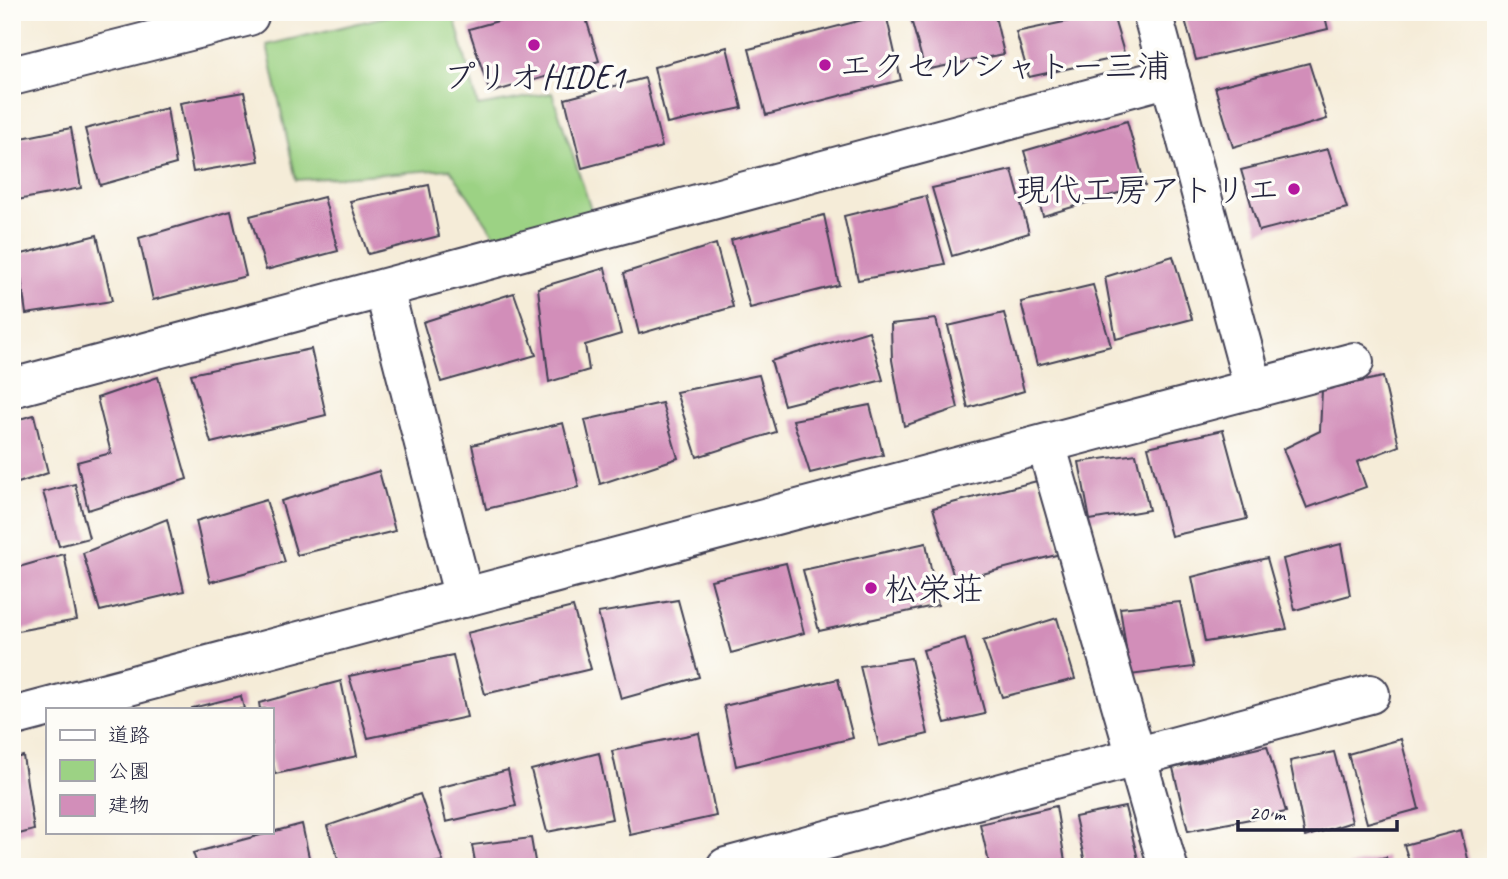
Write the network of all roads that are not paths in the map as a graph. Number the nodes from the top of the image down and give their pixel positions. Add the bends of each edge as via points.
1 (1152, 12) edge
2 (255, 14) edge
3 (12, 76) edge
4 (1170, 78) junction
5 (384, 289) junction
6 (1354, 362) dead end
7 (12, 388) edge
8 (1254, 389) junction
9 (1046, 444) junction
10 (464, 598) junction
11 (1370, 694) dead end
12 (46, 708) edge
13 (46, 708) edge
14 (12, 717) edge
15 (1136, 757) junction
16 (726, 867) edge
17 (1168, 867) edge

1 - 4 street
2 - 3 street
4 - 5 street
4 - 8 street
5 - 7 street
5 - 10 street
6 - 8 street
8 - 9 street
9 - 10 street
9 - 15 street
10 - 12 street
11 - 15 street
13 - 14 street
15 - 16 street
15 - 17 street

